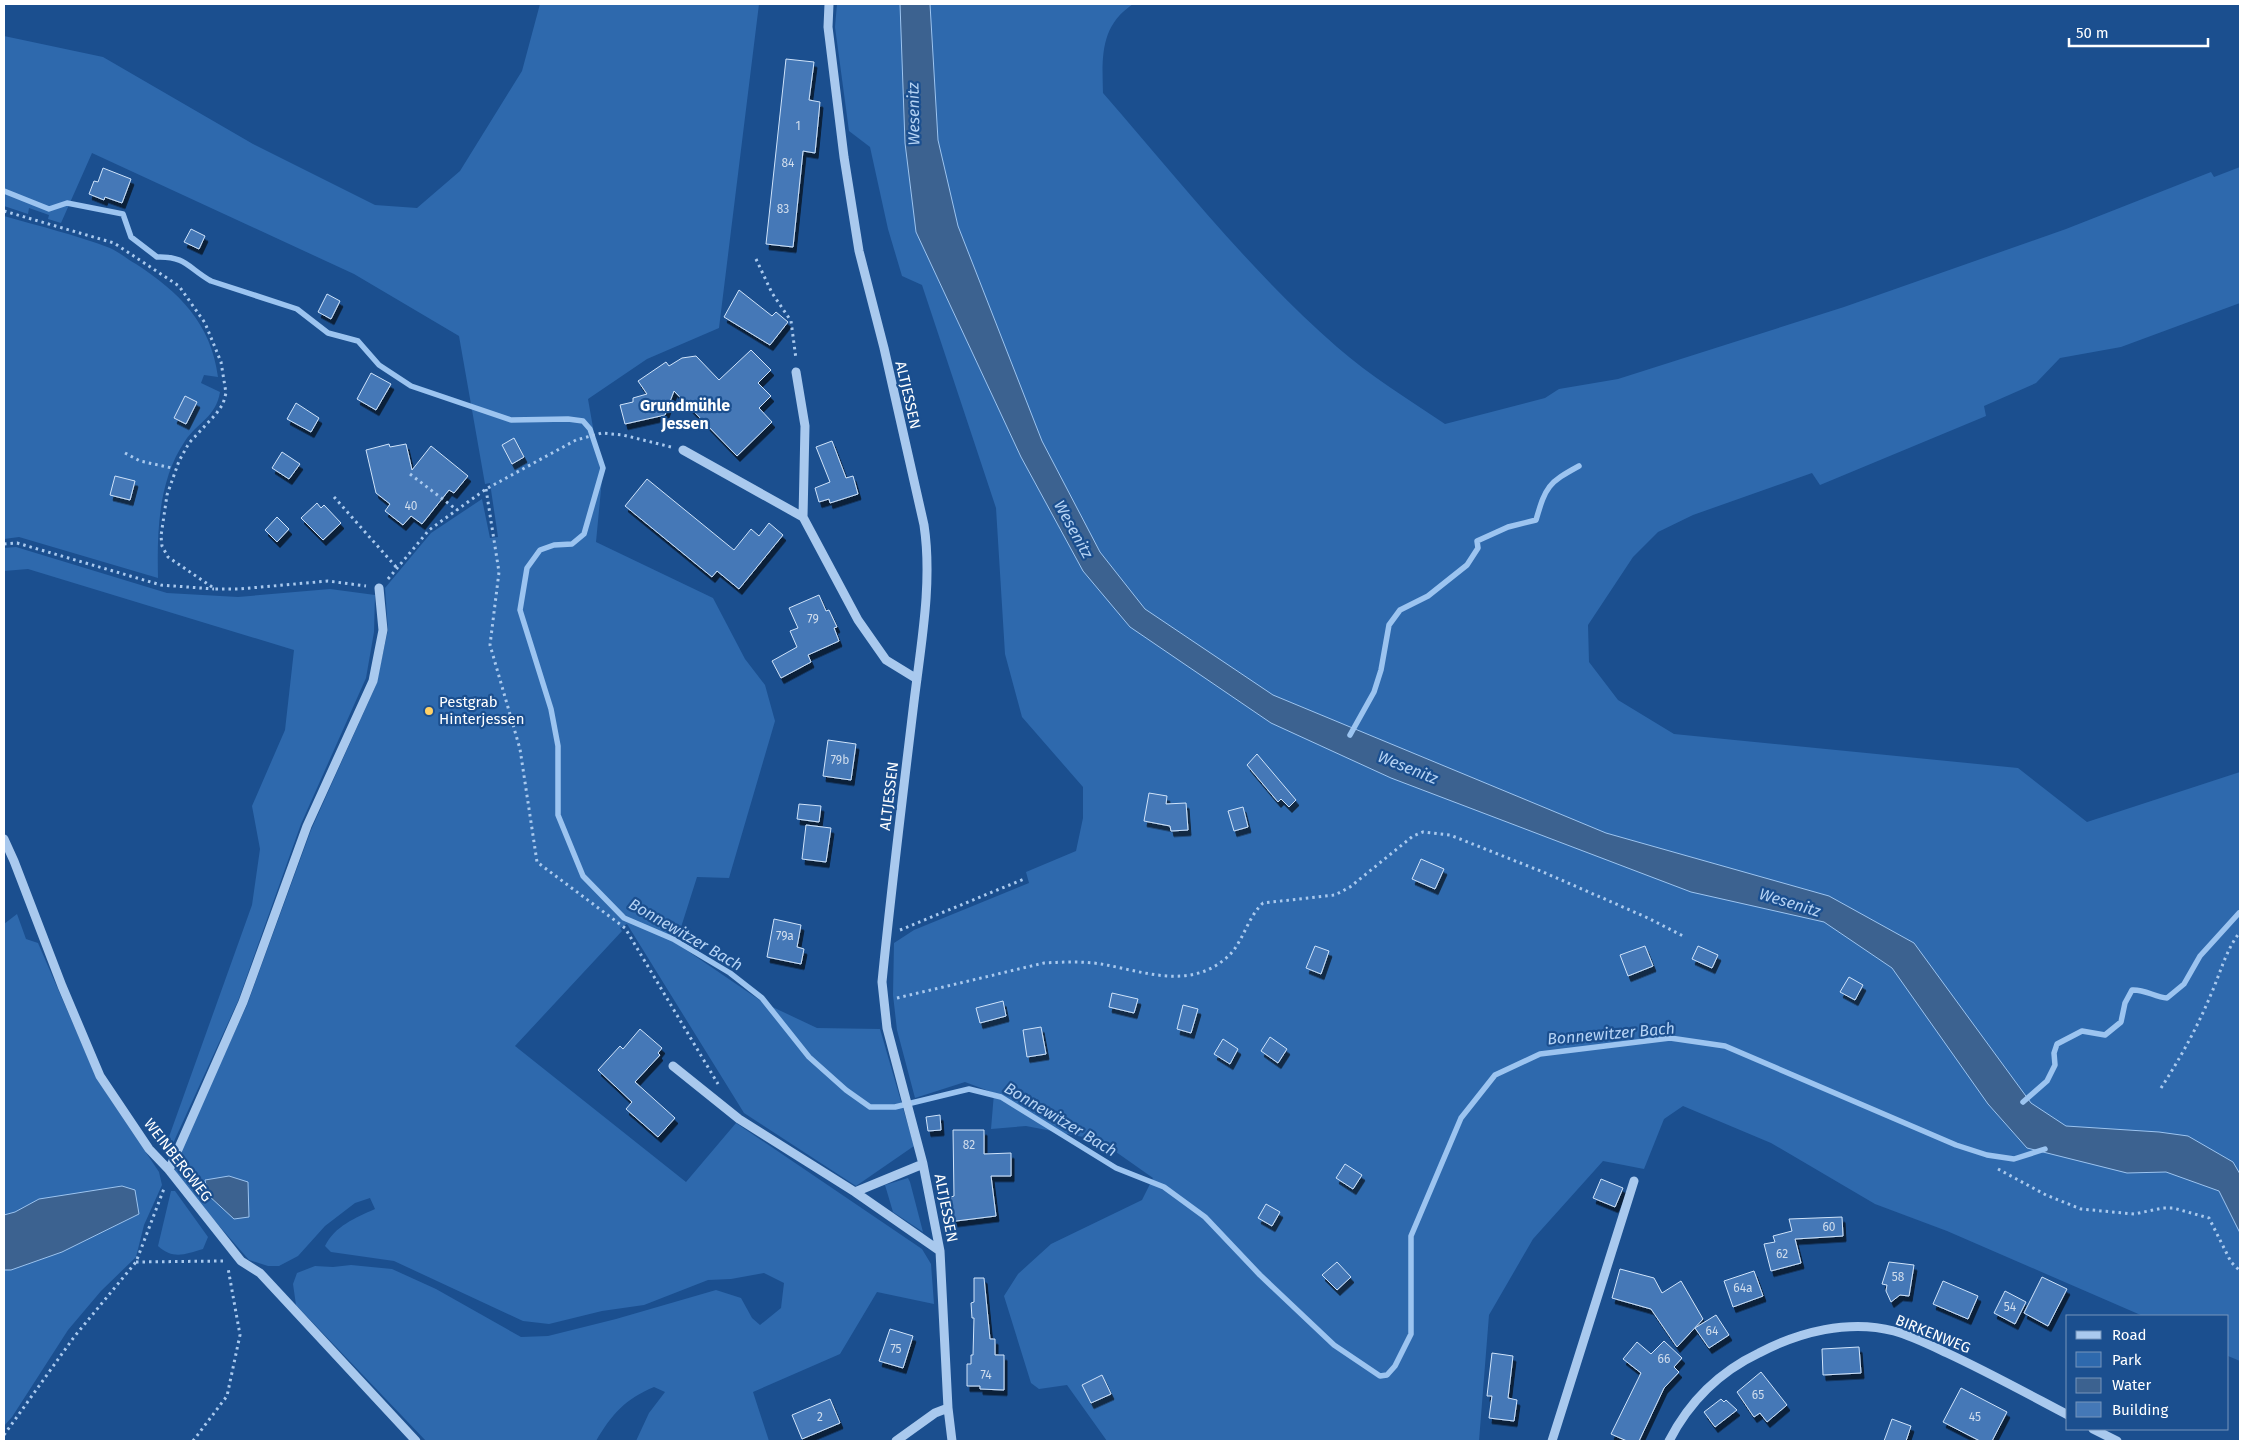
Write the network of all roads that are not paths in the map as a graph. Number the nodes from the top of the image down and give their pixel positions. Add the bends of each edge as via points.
1 (830, 4) edge
2 (796, 372) road end
3 (683, 450) road end
4 (803, 517) junction
5 (380, 588) road end
6 (917, 678) junction
7 (4, 839) edge
8 (672, 1066) dead end
9 (923, 1164) junction
10 (169, 1170) junction
11 (1634, 1181) dead end
12 (855, 1192) junction
13 (940, 1251) junction
14 (948, 1408) junction
15 (2066, 1414) edge
16 (2095, 1430) edge
17 (416, 1441) edge
18 (896, 1441) edge
19 (952, 1441) edge
20 (1552, 1441) edge
21 (1669, 1441) edge
22 (2118, 1441) edge

1 - 6 street, ALTJESSEN via 828,27 859,251 928,551
2 - 4 street via 805,426
3 - 4 street
4 - 6 street via 858,620 886,660
5 - 10 street via 383,630 373,681 307,826 243,1002
6 - 9 street, ALTJESSEN via 882,982 887,1028
7 - 10 street, WEINBERGWEG via 100,1076 149,1149
8 - 12 street via 740,1119
9 - 12 street
9 - 13 street, ALTJESSEN
10 - 17 street, WEINBERGWEG via 242,1261 260,1273
11 - 20 street
12 - 13 street
13 - 14 street, ALTJESSEN
14 - 18 street via 935,1413
14 - 19 street, ALTJESSEN
15 - 21 street, BIRKENWEG via 1922,1341 1894,1331 1845,1327 1795,1336 1741,1362 1715,1380 1692,1404
16 - 22 street

